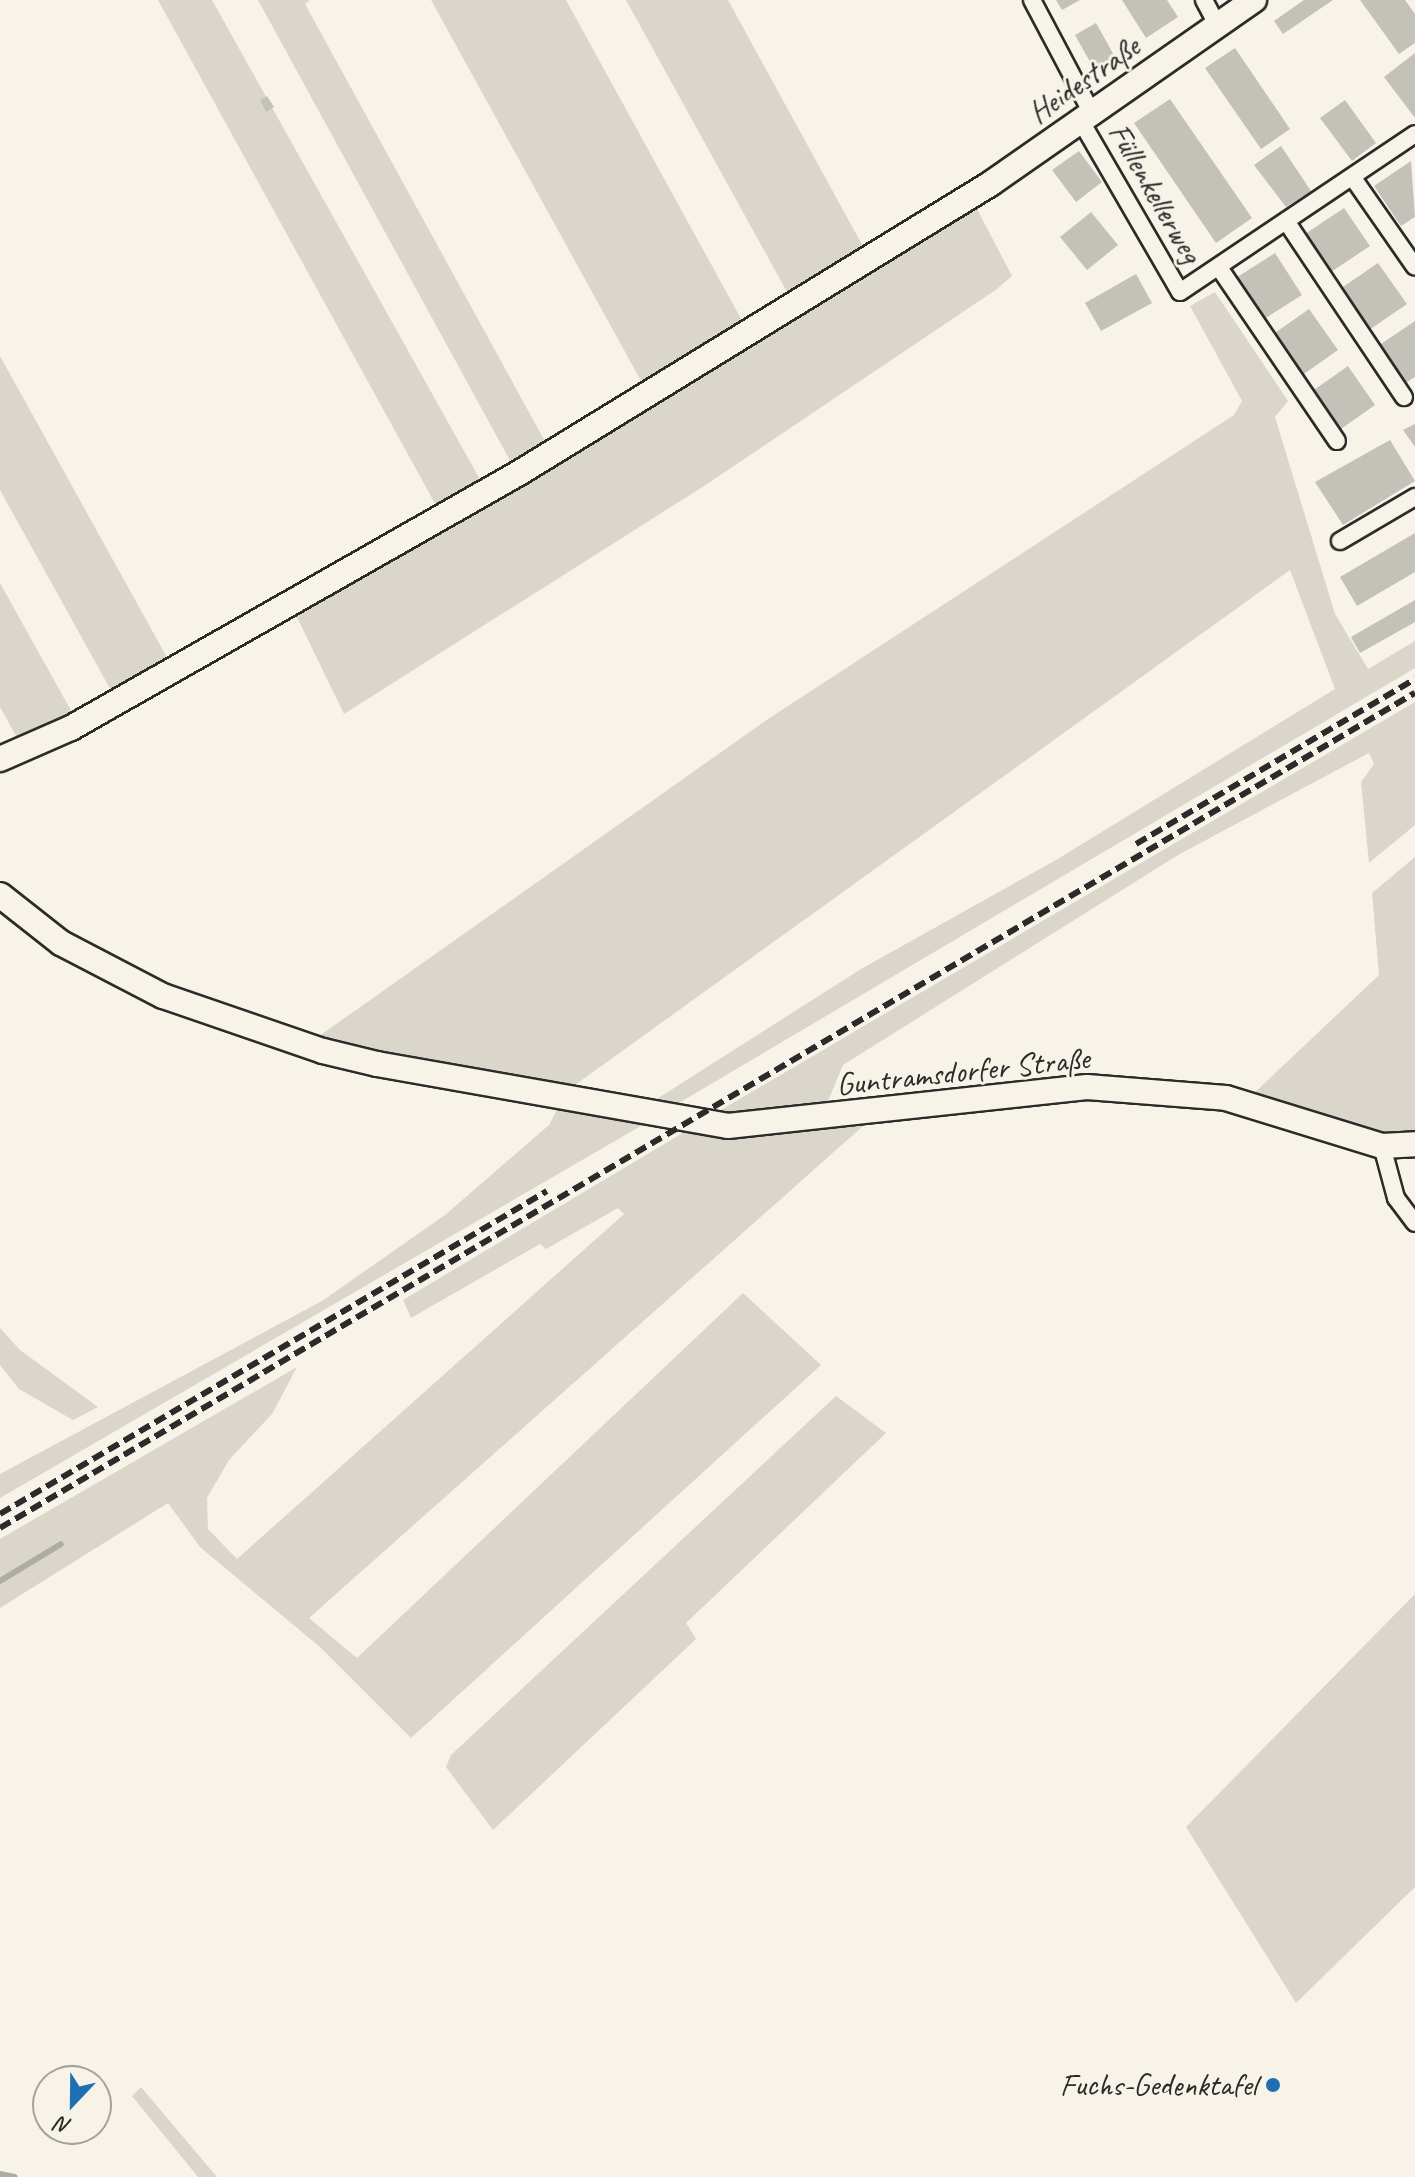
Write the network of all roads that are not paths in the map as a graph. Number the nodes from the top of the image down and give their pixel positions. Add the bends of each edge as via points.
1 (1032, 0) edge
2 (1204, 0) edge
3 (1254, 0) edge
4 (1217, 24) junction
5 (1088, 119) junction
6 (1415, 134) edge
7 (1353, 178) junction
8 (1286, 221) junction
9 (1415, 267) edge
10 (1220, 269) junction
11 (1404, 397) dead end
12 (1337, 441) dead end
13 (1415, 497) edge
14 (1340, 541) dead end
15 (0, 759) edge
16 (0, 895) edge
17 (1415, 1144) edge
18 (1382, 1146) junction
19 (1415, 1223) edge

1 - 5 street, Füllenkellerweg
2 - 4 street
3 - 4 street, Heidestraße
4 - 5 street, Heidestraße
5 - 10 street, Füllenkellerweg via 1180,292
5 - 15 street, Heidestraße via 519,473 71,728
6 - 7 street
7 - 8 street
7 - 9 street
8 - 10 street
8 - 11 street
10 - 12 street
13 - 14 street
16 - 18 street, Guntramsdorfer Straße via 61,943 107,969 163,996 323,1051 704,1121 756,1127 1087,1087 1226,1098
17 - 18 street, Guntramsdorfer Straße
18 - 19 street via 1396,1198

